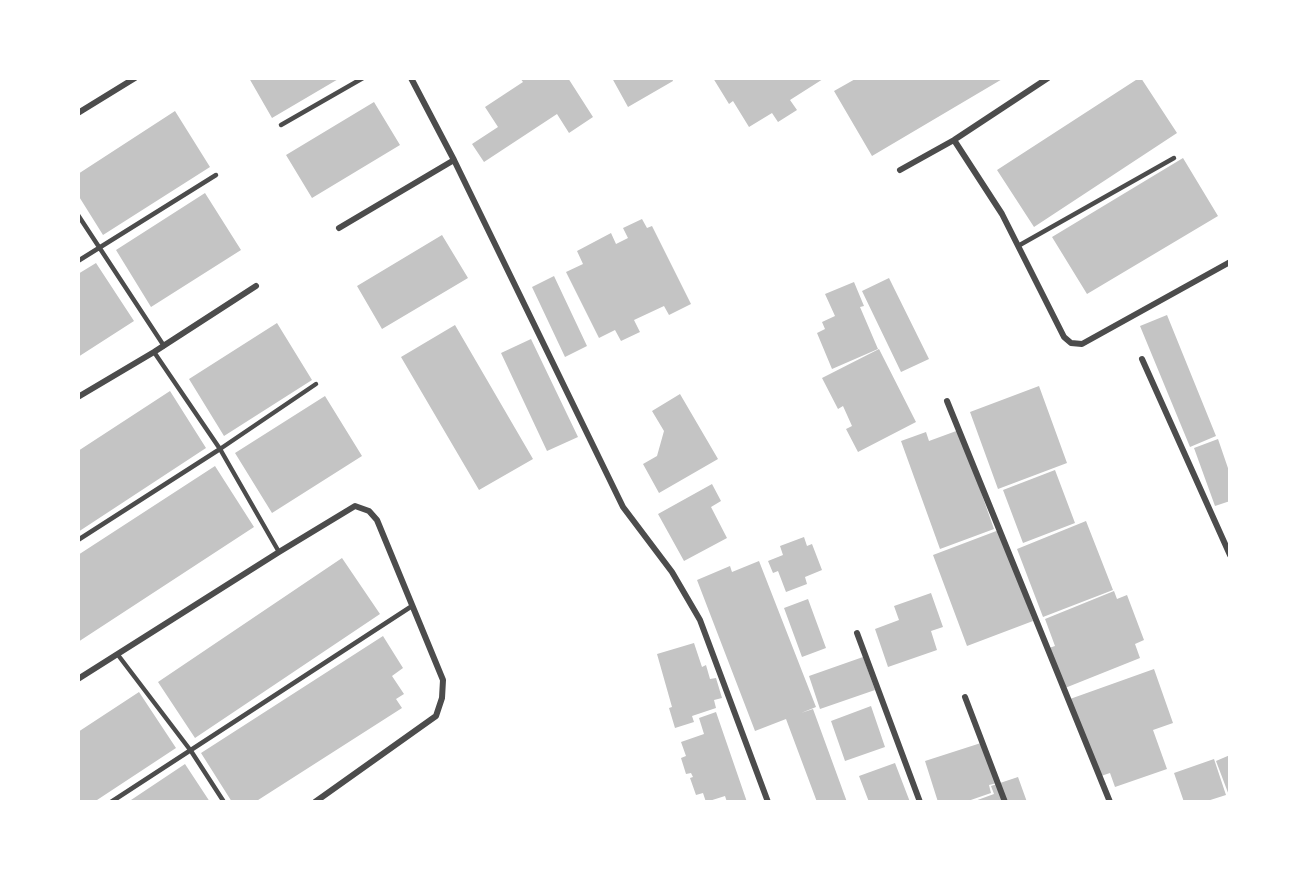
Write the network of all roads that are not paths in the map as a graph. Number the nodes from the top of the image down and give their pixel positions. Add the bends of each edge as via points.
1 (135, 78) edge
2 (363, 78) edge
3 (411, 78) edge
4 (1048, 78) edge
5 (78, 113) edge
6 (281, 125) dead end
7 (954, 140) junction
8 (1174, 158) dead end
9 (454, 160) junction
10 (900, 170) dead end
11 (216, 175) dead end
12 (78, 215) edge
13 (339, 228) dead end
14 (1018, 246) junction
15 (100, 247) junction
16 (78, 261) edge
17 (1230, 262) edge
18 (256, 286) dead end
19 (164, 346) junction
20 (154, 352) junction
21 (1142, 359) dead end
22 (316, 384) dead end
23 (78, 398) edge
24 (947, 401) dead end
25 (219, 449) junction
26 (78, 540) edge
27 (279, 552) junction
28 (1230, 555) edge
29 (412, 606) junction
30 (857, 633) dead end
31 (118, 655) junction
32 (78, 679) edge
33 (965, 698) dead end
34 (190, 751) junction
35 (111, 802) edge
36 (224, 802) edge
37 (315, 802) edge
38 (768, 802) edge
39 (920, 802) edge
40 (1005, 802) edge
41 (1110, 802) edge

1 - 5 street
2 - 6 lane
3 - 9 street
4 - 7 street
7 - 10 street
7 - 14 street
8 - 14 lane
9 - 13 street
9 - 38 street via 623,507 672,572 700,620
11 - 15 lane
12 - 15 lane
14 - 17 street via 1064,337 1071,343 1082,344
15 - 16 lane
15 - 19 lane
18 - 19 street
19 - 20 street
20 - 23 street
20 - 25 lane
21 - 28 street
22 - 25 lane
24 - 41 street
25 - 26 lane
25 - 27 lane
27 - 29 street via 355,506 369,511
27 - 31 street
29 - 34 lane
29 - 37 street via 443,680 436,716
30 - 39 street
31 - 32 street
31 - 34 lane
33 - 40 street
34 - 35 lane
34 - 36 lane

